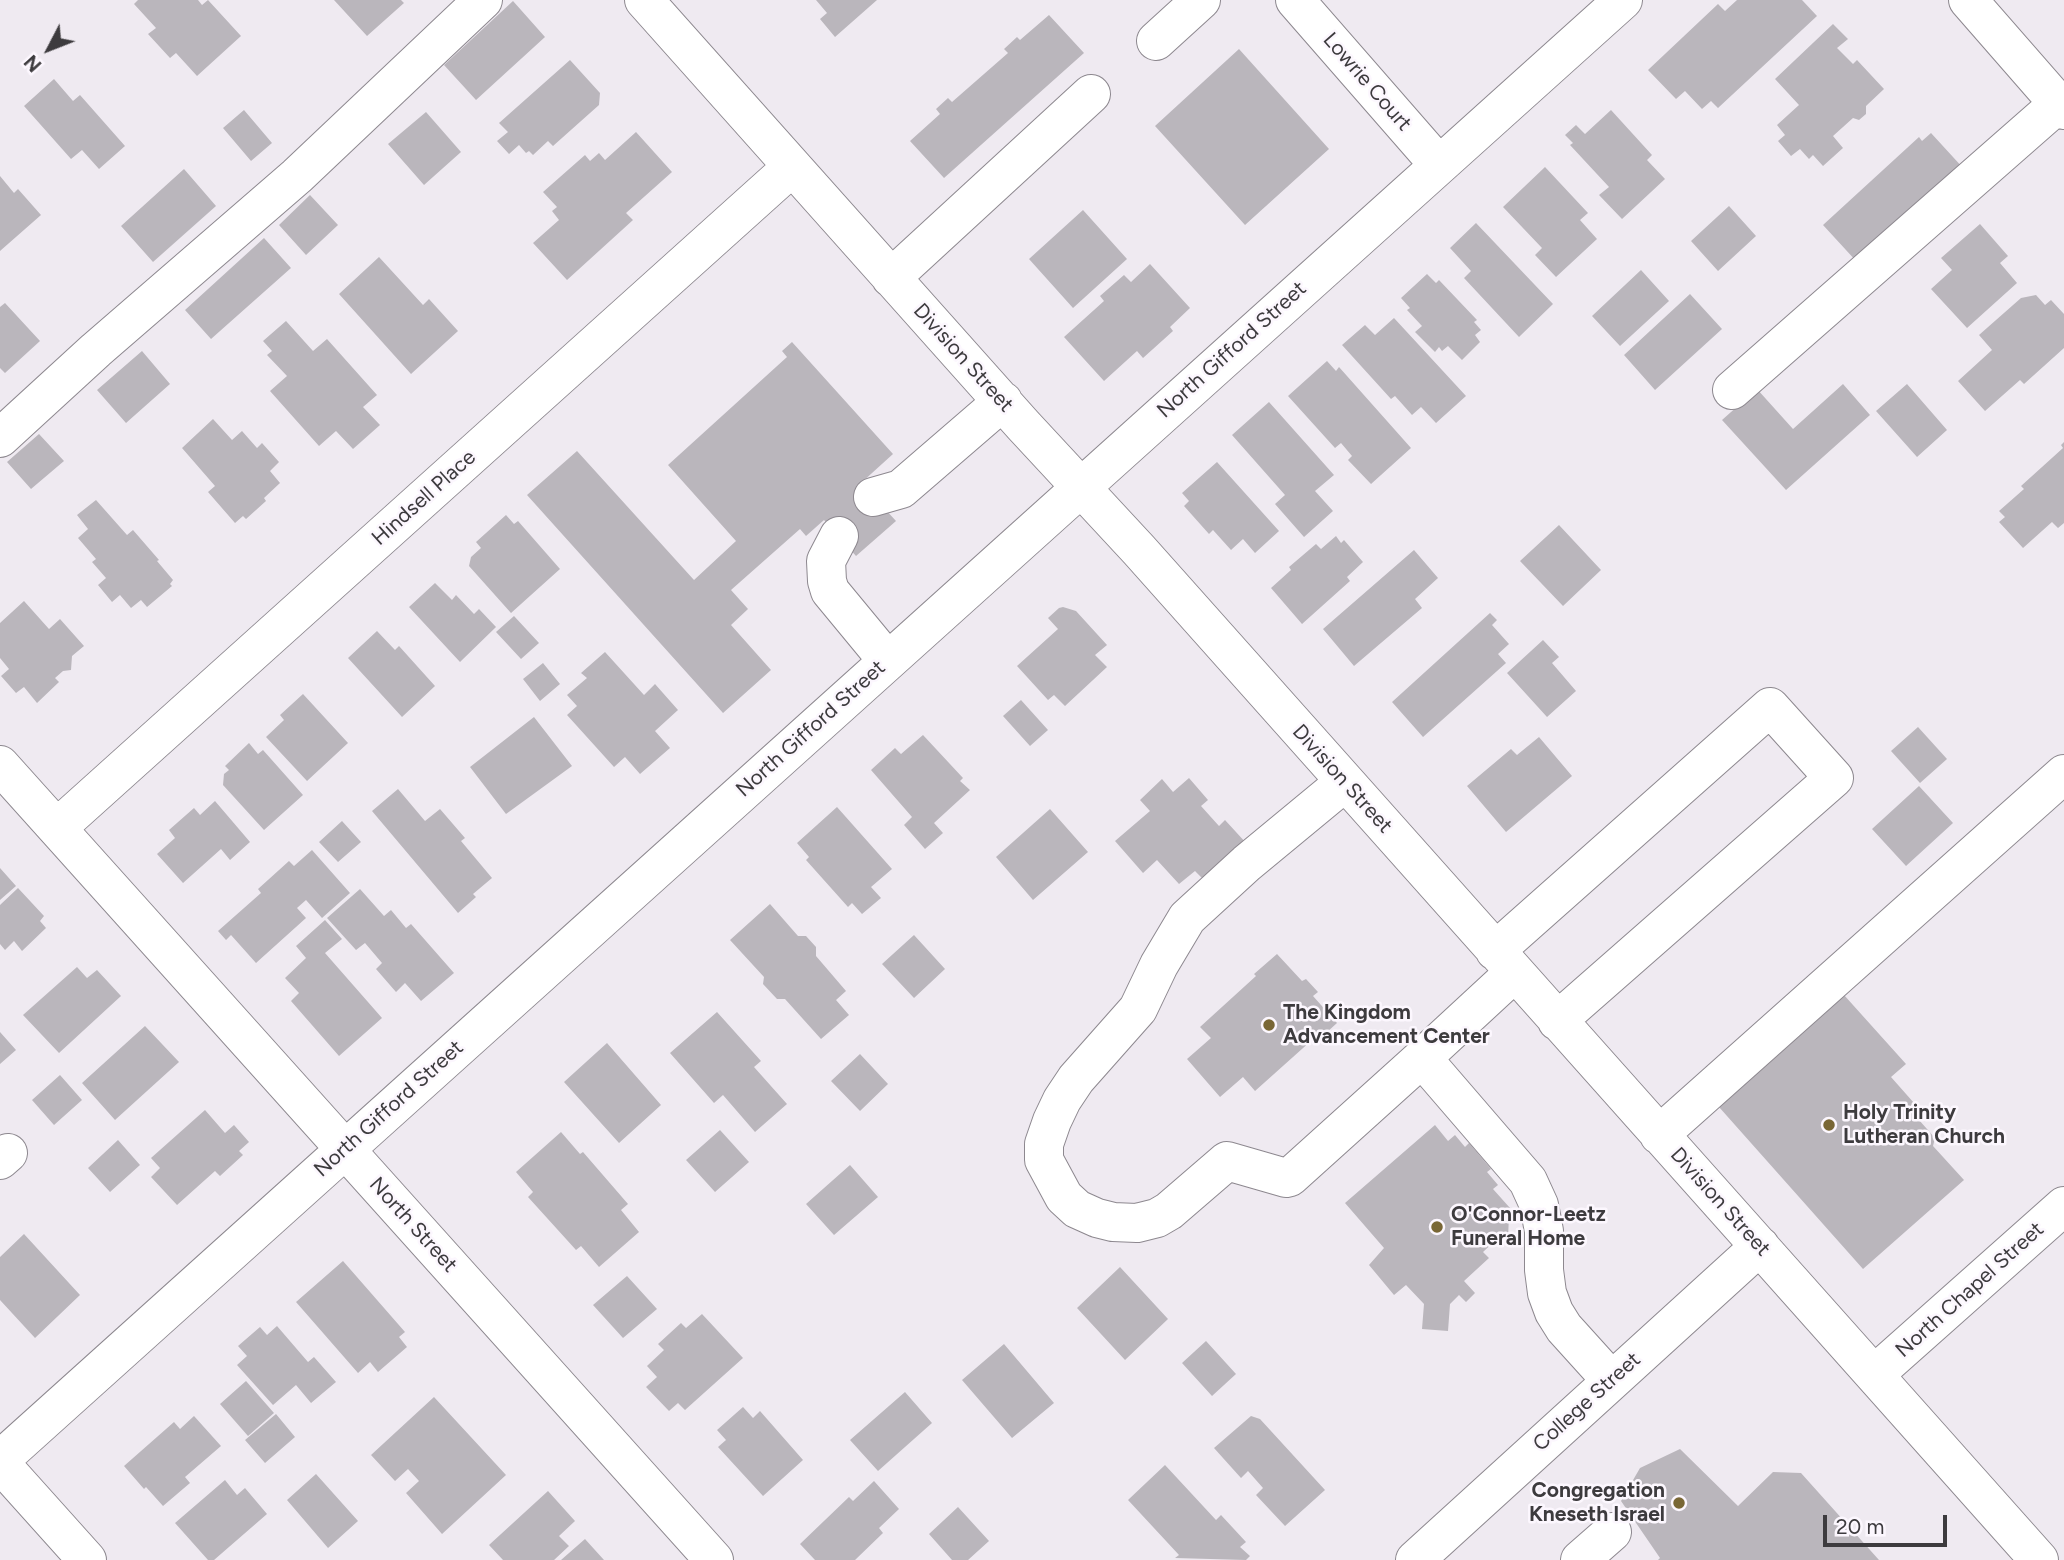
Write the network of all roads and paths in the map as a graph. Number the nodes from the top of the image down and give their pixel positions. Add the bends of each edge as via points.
1 (483, 0) edge
2 (644, 0) edge
3 (1201, 0) edge
4 (1294, 0) edge
5 (1623, 0) edge
6 (1968, 0) edge
7 (1156, 41) dead end
8 (1091, 94) dead end
9 (2061, 107) edge
10 (1439, 165) junction
11 (792, 167) junction
12 (891, 278) junction
13 (1732, 390) dead end
14 (1003, 401) junction
15 (0, 438) edge
16 (1081, 486) junction
17 (873, 497) dead end
18 (839, 536) dead end
19 (887, 660) junction
20 (0, 765) edge
21 (2064, 774) edge
22 (1345, 782) junction
23 (57, 828) junction
24 (1505, 962) junction
25 (1557, 1021) junction
26 (1422, 1058) junction
27 (1660, 1135) junction
28 (345, 1149) junction
29 (2064, 1206) edge
30 (1760, 1246) junction
31 (1875, 1374) junction
32 (1611, 1380) junction
33 (0, 1462) edge
34 (1612, 1532) dead end
35 (1431, 1555) edge
36 (87, 1560) edge
37 (714, 1560) edge
38 (1580, 1560) edge
39 (2039, 1560) edge

1 - 15 street via 297,176
2 - 11 street, Division Street
3 - 7 street
4 - 10 street, Lowrie Court
5 - 10 street, North Gifford Street
6 - 9 street
8 - 12 street
9 - 13 street
10 - 16 street, North Gifford Street
11 - 12 street, Division Street
11 - 23 street, Hindsell Place
12 - 14 street, Division Street
14 - 16 street, Division Street
14 - 17 street via 901,489
16 - 19 street, North Gifford Street
16 - 22 street, Division Street
18 - 19 street via 827,561 830,591
19 - 28 street, North Gifford Street
20 - 23 street, North Street
21 - 27 street
22 - 24 street, Division Street
22 - 26 street via 1187,918 1138,1009 1062,1100 1044,1144 1044,1160 1064,1197 1077,1209 1113,1222 1157,1218 1227,1161 1290,1177
23 - 28 street, North Street
24 - 25 street, Division Street
24 - 25 street via 1770,707 1835,778
24 - 26 street
25 - 27 street, Division Street
26 - 32 street via 1528,1181 1539,1205 1547,1293 1554,1312
27 - 30 street, Division Street
28 - 33 street, North Gifford Street
28 - 37 street, North Street
29 - 31 street, North Chapel Street
30 - 31 street, Division Street
30 - 32 street, College Street
31 - 39 street, Division Street
32 - 35 street, College Street
33 - 36 street
34 - 38 street

